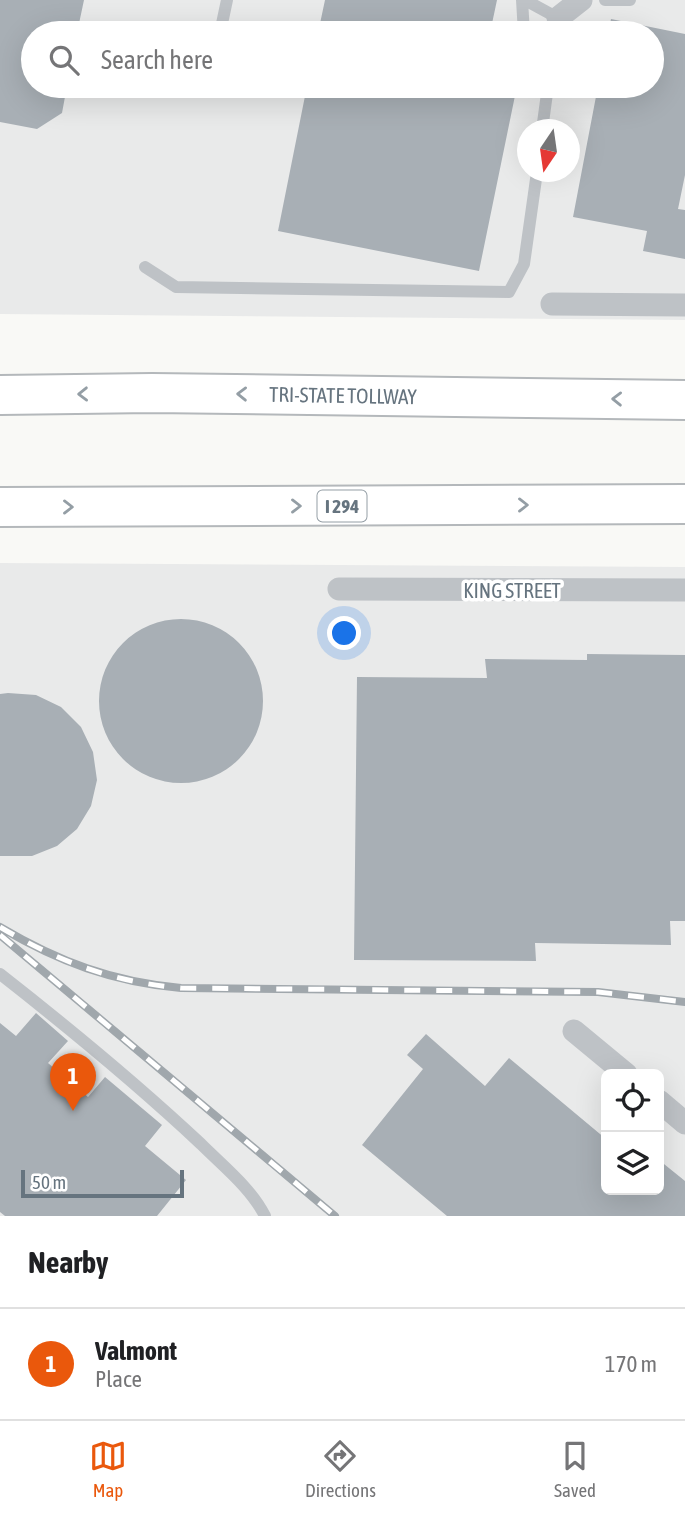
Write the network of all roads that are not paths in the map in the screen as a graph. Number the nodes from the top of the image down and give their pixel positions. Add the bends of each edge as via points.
1 (227, 0) edge
2 (524, 0) edge
3 (581, 0) edge
4 (605, 0) edge
5 (630, 0) edge
6 (223, 21) edge
7 (524, 21) edge
8 (551, 21) edge
9 (562, 21) edge
10 (546, 98) edge
11 (544, 119) edge
12 (536, 182) edge
13 (145, 267) dead end
14 (552, 304) dead end
15 (685, 305) edge
16 (0, 396) edge
17 (685, 400) edge
18 (685, 504) edge
19 (0, 507) edge
20 (339, 589) dead end
21 (685, 590) edge
22 (0, 974) edge
23 (573, 1031) dead end
24 (620, 1069) edge
25 (664, 1105) edge
26 (685, 1123) edge
27 (265, 1216) edge

1 - 6 lane
2 - 7 lane
2 - 8 lane
3 - 9 street
4 - 5 lane
10 - 11 lane
12 - 13 lane via 524,264 509,292 176,286
14 - 15 street
17 -> 16 highway, TRI-STATE TOLLWAY via 166,393
19 -> 18 highway, I 294
20 - 21 street, KING STREET
22 - 27 lane via 183,1127 232,1174
23 - 24 street
25 - 26 street

